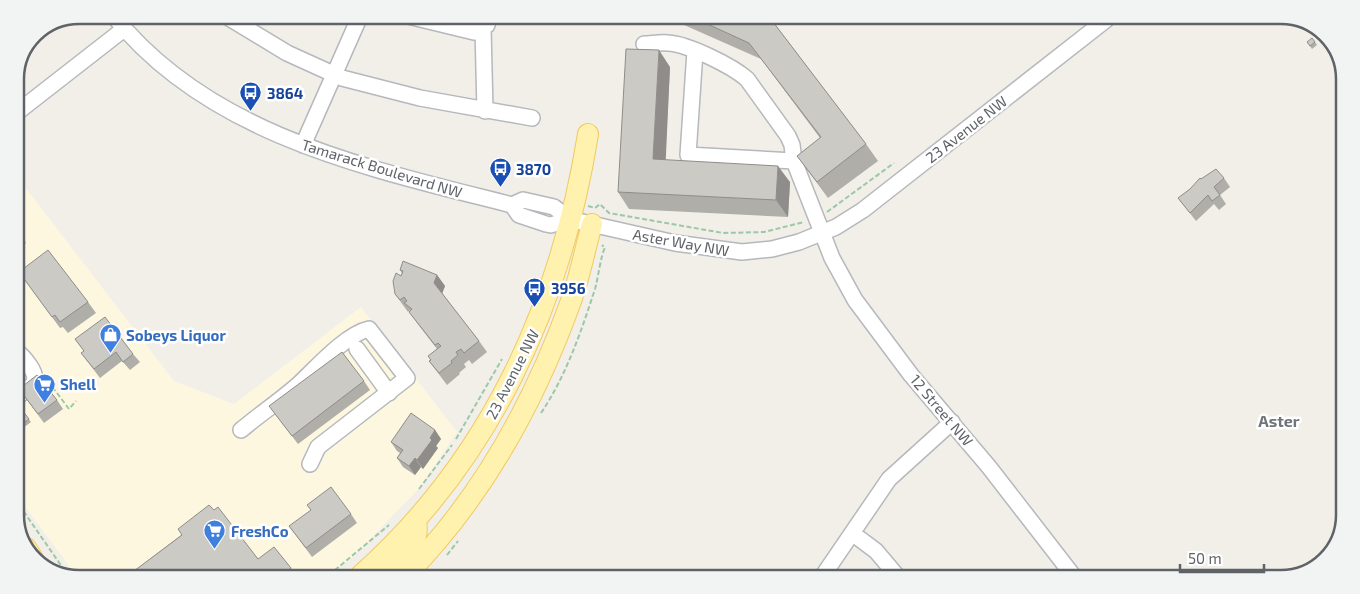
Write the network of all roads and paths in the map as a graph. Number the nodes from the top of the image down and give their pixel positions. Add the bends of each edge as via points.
1 (120, 24) edge
2 (239, 24) edge
3 (356, 24) edge
4 (438, 24) edge
5 (483, 24) edge
6 (486, 24) edge
7 (1102, 24) edge
8 (124, 29) junction
9 (644, 44) dead end
10 (695, 51) junction
11 (334, 75) junction
12 (24, 107) edge
13 (484, 111) junction
14 (532, 118) dead end
15 (588, 134) dead end
16 (303, 146) junction
17 (794, 161) junction
18 (894, 163) dead end
19 (594, 216) junction
20 (816, 217) junction
21 (569, 219) junction
22 (822, 234) junction
23 (602, 245) dead end
24 (605, 248) dead end
25 (357, 349) dead end
26 (506, 354) dead end
27 (24, 361) edge
28 (87, 378) dead end
29 (79, 384) dead end
30 (24, 391) edge
31 (388, 393) junction
32 (952, 422) junction
33 (241, 430) dead end
34 (494, 461) junction
35 (310, 464) dead end
36 (416, 495) dead end
37 (24, 513) edge
38 (416, 522) junction
39 (393, 523) dead end
40 (852, 533) junction
41 (62, 567) edge
42 (335, 570) edge
43 (366, 570) edge
44 (391, 570) edge
45 (411, 570) edge
46 (827, 570) edge
47 (891, 570) edge
48 (1068, 570) edge

1 - 8 street, Tamarack Boulevard NW
2 - 11 street via 287,53
3 - 11 street
4 - 5 street via 469,32
6 - 13 street
7 - 22 street, 23 Avenue NW via 863,210
8 - 12 street
8 - 16 street, Tamarack Boulevard NW via 200,92 252,123
9 - 10 street, 12 Street NW via 669,43
10 - 17 street, 12 Street NW via 740,73 747,80 788,136
10 - 17 street via 688,155
11 - 13 street
11 - 16 street
13 - 14 street
15 - 21 main road, 23 Avenue NW via 582,174
16 - 21 street, Tamarack Boulevard NW via 512,205 519,215 546,224
17 - 20 street, 12 Street NW
18 - 20 path via 835,208
19 - 20 path via 600,204 609,213 723,233 764,232
19 - 21 street, Aster Way NW
19 - 22 street, Aster Way NW via 675,243 733,252 772,249
19 - 34 main road, 23 Avenue NW via 572,298 555,343 539,380
20 - 22 street, 12 Street NW
21 - 34 main road via 575,235 565,282
21 - 38 main road, 23 Avenue NW via 545,304 512,380 481,434
22 - 32 street, 12 Street NW via 839,275 855,300
23 - 24 path
25 - 31 street
26 - 36 path via 454,442
27 - 30 street via 35,380
28 - 29 path
31 - 33 street via 406,378 369,329 360,332 316,365
31 - 35 street via 318,447
32 - 40 street via 889,479
32 - 48 street, 12 Street NW
34 - 45 main road, 23 Avenue NW via 436,542
37 - 41 path
38 - 43 main road, 23 Avenue NW
38 - 44 main road via 414,544
39 - 42 path
40 - 46 street
40 - 47 street via 876,551

